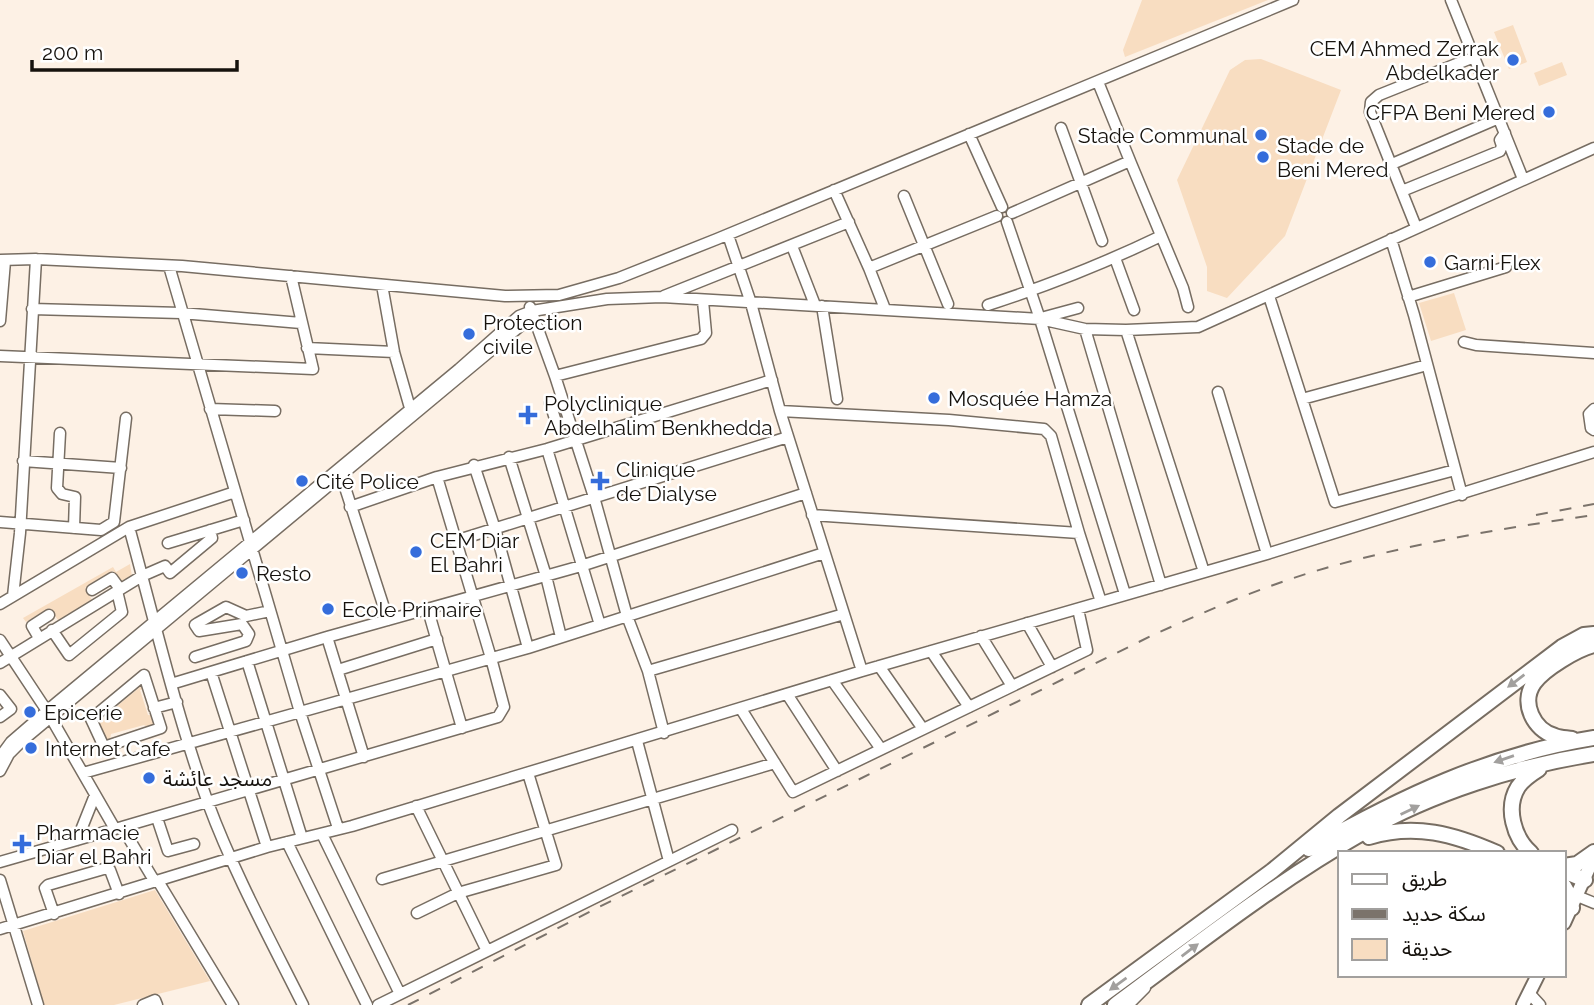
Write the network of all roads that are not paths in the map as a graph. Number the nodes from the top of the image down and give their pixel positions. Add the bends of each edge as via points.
1 (1293, 0) edge
2 (1451, 0) edge
3 (1474, 57) junction
4 (1098, 82) junction
5 (1499, 118) junction
6 (1061, 128) dead end
7 (1505, 133) junction
8 (969, 134) junction
9 (1594, 148) edge
10 (1130, 160) junction
11 (1392, 164) junction
12 (1523, 179) junction
13 (1080, 183) junction
14 (834, 190) junction
15 (1402, 191) junction
16 (904, 196) dead end
17 (999, 212) junction
18 (1009, 217) junction
19 (849, 222) junction
20 (1416, 227) junction
21 (728, 235) junction
22 (1161, 236) junction
23 (1391, 239) junction
24 (1102, 240) dead end
25 (792, 246) junction
26 (923, 246) junction
27 (1115, 258) junction
28 (36, 259) junction
29 (3, 260) edge
30 (169, 266) junction
31 (739, 267) junction
32 (1506, 267) dead end
33 (869, 268) junction
34 (291, 276) junction
35 (382, 285) junction
36 (1031, 291) junction
37 (1269, 296) junction
38 (526, 297) junction
39 (662, 297) junction
40 (1408, 297) junction
41 (703, 301) junction
42 (751, 303) junction
43 (948, 304) dead end
44 (819, 305) junction
45 (988, 305) dead end
46 (1188, 307) dead end
47 (1078, 308) dead end
48 (32, 309) junction
49 (885, 309) junction
50 (1134, 310) dead end
51 (532, 311) junction
52 (181, 313) junction
53 (1040, 319) junction
54 (0, 321) edge
55 (300, 323) junction
56 (1085, 329) junction
57 (1126, 330) junction
58 (1464, 342) dead end
59 (307, 348) junction
60 (394, 352) junction
61 (1594, 353) edge
62 (0, 356) edge
63 (29, 358) junction
64 (197, 365) junction
65 (1427, 365) junction
66 (555, 376) junction
67 (772, 380) junction
68 (1218, 392) dead end
69 (837, 399) dead end
70 (1302, 399) junction
71 (550, 403) dead end
72 (410, 408) junction
73 (210, 409) junction
74 (1594, 409) edge
75 (275, 411) dead end
76 (780, 411) junction
77 (126, 418) dead end
78 (569, 421) junction
79 (1594, 430) edge
80 (60, 433) dead end
81 (788, 437) junction
82 (576, 439) junction
83 (547, 449) junction
84 (1594, 452) edge
85 (509, 457) junction
86 (23, 461) junction
87 (59, 463) junction
88 (474, 466) junction
89 (121, 468) junction
90 (1455, 470) junction
91 (340, 472) junction
92 (436, 477) junction
93 (235, 492) junction
94 (806, 493) junction
95 (1462, 495) junction
96 (594, 497) junction
97 (350, 507) junction
98 (566, 507) junction
99 (812, 515) junction
100 (528, 519) junction
101 (244, 520) junction
102 (0, 522) edge
103 (20, 523) junction
104 (129, 527) junction
105 (74, 528) junction
106 (495, 529) junction
107 (210, 530) junction
108 (1079, 533) junction
109 (455, 541) junction
110 (168, 543) dead end
111 (251, 546) junction
112 (824, 553) junction
113 (1267, 554) junction
114 (610, 557) junction
115 (581, 566) junction
116 (1204, 572) junction
117 (142, 576) junction
118 (546, 576) junction
119 (1161, 585) junction
120 (510, 587) junction
121 (92, 590) dead end
122 (118, 590) junction
123 (1125, 594) junction
124 (13, 596) junction
125 (473, 598) junction
126 (1101, 602) junction
127 (0, 604) edge
128 (1078, 609) junction
129 (428, 610) junction
130 (270, 611) junction
131 (844, 614) junction
132 (49, 615) dead end
133 (627, 616) junction
134 (388, 620) junction
135 (1027, 624) junction
136 (156, 625) junction
137 (600, 625) junction
138 (52, 630) junction
139 (1594, 634) edge
140 (327, 636) junction
141 (981, 636) junction
142 (561, 637) junction
143 (39, 638) junction
144 (437, 639) junction
145 (0, 640) edge
146 (1594, 645) edge
147 (528, 648) junction
148 (282, 650) junction
149 (930, 651) junction
150 (10, 656) junction
151 (194, 657) dead end
152 (491, 658) junction
153 (247, 661) junction
154 (0, 663) edge
155 (879, 666) junction
156 (1052, 667) junction
157 (338, 670) junction
158 (446, 670) junction
159 (648, 671) junction
160 (862, 671) junction
161 (211, 672) junction
162 (832, 680) junction
163 (171, 684) junction
164 (1013, 686) junction
165 (787, 694) junction
166 (0, 695) edge
167 (345, 699) junction
168 (177, 702) junction
169 (969, 707) junction
170 (154, 708) junction
171 (741, 709) junction
172 (300, 712) junction
173 (49, 715) junction
174 (0, 717) edge
175 (265, 722) junction
176 (462, 727) junction
177 (923, 729) junction
178 (230, 732) junction
179 (664, 733) junction
180 (1587, 740) edge
181 (637, 741) junction
182 (189, 744) junction
183 (881, 750) junction
184 (1594, 754) edge
185 (0, 757) edge
186 (364, 757) junction
187 (1550, 762) junction
188 (775, 763) junction
189 (319, 770) junction
190 (0, 771) edge
191 (837, 771) junction
192 (528, 773) junction
193 (83, 774) junction
194 (284, 781) junction
195 (249, 791) junction
196 (95, 795) junction
197 (652, 800) junction
198 (208, 802) junction
199 (416, 806) junction
200 (157, 818) junction
201 (119, 828) junction
202 (338, 828) junction
203 (732, 830) dead end
204 (547, 831) junction
205 (322, 834) junction
206 (302, 838) junction
207 (77, 840) junction
208 (287, 842) junction
209 (194, 844) dead end
210 (267, 847) junction
211 (1492, 851) edge
212 (1529, 851) edge
213 (1329, 854) junction
214 (1594, 857) edge
215 (230, 859) junction
216 (669, 860) junction
217 (444, 861) junction
218 (0, 862) edge
219 (1566, 867) edge
220 (1272, 871) junction
221 (1566, 872) edge
222 (382, 879) dead end
223 (0, 880) edge
224 (157, 882) junction
225 (1566, 885) edge
226 (1566, 888) edge
227 (458, 893) junction
228 (1578, 893) junction
229 (119, 894) junction
230 (0, 898) edge
231 (1594, 903) edge
232 (417, 913) dead end
233 (54, 914) junction
234 (1566, 919) edge
235 (13, 926) junction
236 (0, 929) edge
237 (487, 951) junction
238 (1154, 976) junction
239 (1537, 977) edge
240 (400, 994) junction
241 (1526, 999) edge
242 (38, 1005) edge
243 (143, 1005) edge
244 (157, 1005) edge
245 (233, 1005) edge
246 (303, 1005) edge
247 (367, 1005) edge
248 (378, 1005) edge
249 (1089, 1005) edge
250 (1115, 1005) edge
251 (1128, 1005) edge
252 (1540, 1005) edge

1 - 4 street
2 - 3 street
3 - 5 street
3 - 11 street via 1371,102 1370,112
4 - 8 street
4 - 10 street
5 - 7 street
5 - 11 street
6 - 13 street
7 - 12 street
7 - 15 street via 1500,151
8 - 14 street
8 - 17 street
9 - 12 street
10 - 13 street
10 - 22 street
11 - 15 street
12 - 20 street
13 - 18 street
13 - 24 street
14 - 19 street
14 - 21 street
15 - 20 street
16 - 26 street
17 - 18 street via 1007,207
17 - 26 street
18 - 36 street
19 - 25 street
19 - 33 street
20 - 23 street
21 - 31 street
21 - 38 street via 619,278 559,295
22 - 27 street
22 - 46 street
23 - 37 street
23 - 40 street
25 - 31 street
25 - 44 street
26 - 33 street
26 - 43 street
27 - 36 street
27 - 50 street
28 - 29 street
28 - 30 street
28 - 48 street
29 - 54 street
30 - 34 street
30 - 52 street
31 - 39 street
31 - 42 street
32 - 40 street
33 - 49 street
34 - 35 street
34 - 55 street
35 - 38 street
35 - 60 street
36 - 45 street
36 - 53 street
37 - 57 street via 1198,327
37 - 70 street
38 - 51 street
39 - 41 street
39 - 51 street via 607,299
40 - 65 street
41 - 42 street
41 - 66 street via 706,333 701,339
42 - 44 street
42 - 67 street
44 - 49 street
44 - 69 street
47 - 53 street
48 - 52 street
48 - 63 street
49 - 53 street
51 - 66 street
51 - 72 street via 519,316
51 - 91 street via 524,323
52 - 55 street
52 - 64 street
53 - 56 street
53 - 123 street
55 - 59 street
56 - 57 street
56 - 119 street
57 - 116 street
58 - 61 street
59 - 60 street
59 - 64 street via 313,369
60 - 72 street
62 - 63 street
63 - 64 street
63 - 86 street
64 - 73 street
65 - 70 street
65 - 90 street
66 - 78 street
67 - 76 street
67 - 82 street
68 - 113 street
70 - 90 street via 1335,502
71 - 78 street via 557,425
72 - 91 street
73 - 75 street
73 - 93 street
74 - 79 street via 1589,414
76 - 81 street
76 - 108 street via 1044,429 1051,436
77 - 89 street
78 - 82 street
80 - 87 street
81 - 94 street
81 - 96 street
82 - 83 street
82 - 96 street
83 - 85 street
83 - 98 street
84 - 95 street
85 - 88 street
85 - 100 street
86 - 87 street
86 - 103 street
87 - 89 street
87 - 105 street via 58,492 75,497
88 - 92 street
88 - 106 street
89 - 105 street via 114,522 101,530
90 - 95 street
91 - 97 street
91 - 111 street
92 - 97 street
92 - 109 street
93 - 101 street
93 - 104 street
94 - 99 street
94 - 114 street
95 - 113 street
96 - 98 street
96 - 114 street
97 - 134 street
98 - 100 street
98 - 115 street
99 - 108 street
99 - 112 street
100 - 106 street
100 - 118 street
101 - 107 street
101 - 111 street
102 - 103 street
103 - 105 street
103 - 124 street
104 - 117 street
104 - 124 street
106 - 109 street
106 - 120 street
107 - 110 street
107 - 117 street via 212,538 170,573 165,566
108 - 126 street
109 - 125 street
111 - 130 street
111 - 136 street
112 - 131 street
112 - 133 street
113 - 116 street
114 - 115 street
114 - 133 street
115 - 118 street
115 - 137 street
116 - 119 street
117 - 122 street
117 - 136 street
118 - 120 street
118 - 142 street
119 - 123 street
120 - 125 street
120 - 147 street
121 - 122 street via 112,578
122 - 138 street
122 - 138 street via 122,612 69,655
123 - 126 street
124 - 127 street
125 - 129 street
125 - 152 street
126 - 128 street
128 - 135 street
128 - 156 street via 1087,650
129 - 134 street
129 - 144 street
130 - 148 street
130 - 151 street via 244,620 249,634 246,641
131 - 159 street
131 - 160 street
132 - 143 street via 32,626
133 - 137 street
133 - 159 street
134 - 140 street
135 - 141 street
135 - 156 street
136 - 163 street
136 - 173 street
137 - 142 street
138 - 143 street
139 -> 220 highway via 1562,647
140 - 148 street
140 - 157 street
141 - 149 street
141 - 164 street
142 - 147 street
143 - 150 street
144 - 157 street
144 - 158 street
145 - 150 street
146 - 180 highway via 1546,672 1528,698 1539,728 1554,736
147 - 152 street
148 - 153 street
148 - 172 street
149 - 155 street
149 - 169 street
150 - 154 street
150 - 173 street
152 - 158 street
152 - 176 street via 504,707 498,716
153 - 161 street
153 - 175 street
155 - 160 street
155 - 177 street
156 - 164 street
157 - 167 street
158 - 167 street
158 - 176 street
159 - 179 street
160 - 162 street
161 - 163 street
161 - 178 street
162 - 165 street
162 - 183 street
163 - 168 street
164 - 169 street
165 - 171 street
165 - 191 street
166 - 174 street via 11,709
167 - 172 street
167 - 186 street
168 - 170 street
168 - 182 street
169 - 177 street
170 - 170 street via 161,728 104,747 91,719 144,675
171 - 179 street
171 - 188 street
172 - 175 street
172 - 189 street
173 - 185 street via 11,741
173 - 190 street via 15,746
173 - 193 street
175 - 178 street
175 - 194 street
176 - 186 street
177 - 183 street
178 - 182 street
178 - 195 street
179 - 181 street
180 -> 220 highway via 1518,754 1411,794
181 - 192 street
181 - 197 street
182 - 193 street
182 - 198 street
183 - 191 street
184 - 187 highway
186 - 189 street
187 - 212 highway via 1517,788 1513,803 1517,835
213 -> 187 highway via 1428,801
188 - 191 street via 793,792
188 - 197 street
189 - 194 street
189 - 202 street
192 - 199 street
192 - 204 street
193 - 196 street
194 - 195 street
194 - 206 street
195 - 198 street
195 - 210 street
196 - 201 street
196 - 207 street
197 - 204 street
197 - 216 street
198 - 200 street
198 - 215 street
199 - 202 street
199 - 217 street
200 - 201 street
200 - 209 street via 168,851
201 - 207 street
201 - 224 street
202 - 205 street
203 - 216 street
204 - 217 street
204 - 227 street via 556,865
205 - 206 street
205 - 240 street
206 - 208 street
207 - 218 street
208 - 210 street
208 - 247 street
210 - 215 street
211 - 213 highway via 1453,835 1407,830 1384,832
238 -> 213 highway
214 - 219 highway
214 - 228 main road
215 - 224 street
215 - 246 street
216 - 237 street
217 - 222 street
217 - 227 street
220 -> 249 highway
221 - 228 highway
223 - 235 street
224 - 229 street
224 - 245 street
225 - 228 highway
226 - 228 highway via 1569,895
227 - 232 street
227 - 237 street
228 - 231 street
228 - 234 main road
229 - 233 street
229 - 233 street via 107,868 48,885 45,888
230 - 235 street
233 - 235 street
235 - 236 street
235 - 242 street
237 - 240 street
238 - 250 highway
238 - 251 street
239 - 241 main road
240 - 248 street
241 - 252 street
243 - 244 street via 155,1000

